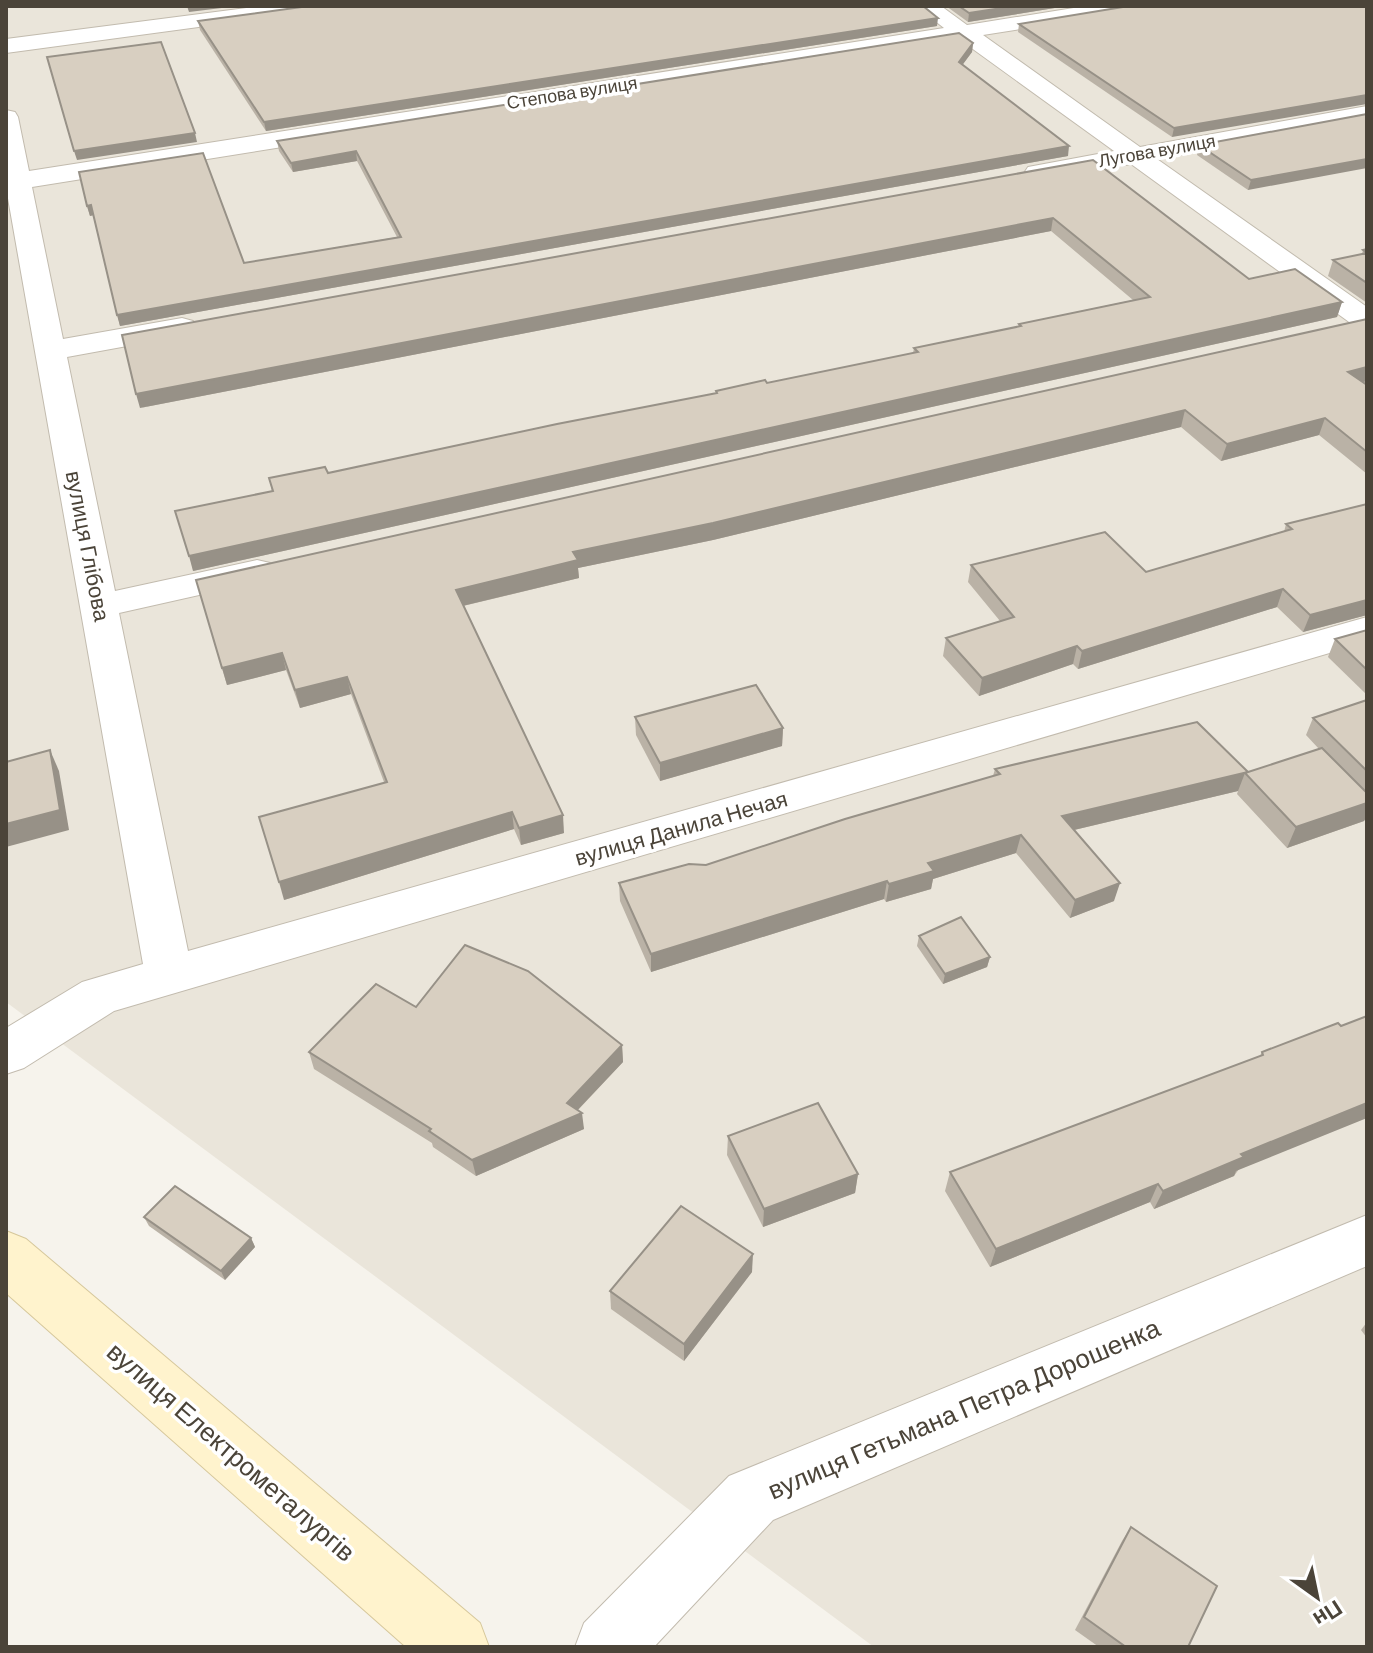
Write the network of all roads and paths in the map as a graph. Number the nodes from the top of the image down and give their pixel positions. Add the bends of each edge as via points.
1 (310, 6) edge
2 (927, 6) edge
3 (1127, 6) edge
4 (963, 32) junction
5 (6, 46) edge
6 (1367, 113) edge
7 (6, 117) edge
8 (1135, 155) junction
9 (1009, 178) edge
10 (16, 204) edge
11 (1367, 321) edge
12 (208, 322) edge
13 (1321, 332) edge
14 (50, 351) junction
15 (284, 564) edge
16 (99, 606) junction
17 (1367, 629) edge
18 (169, 976) junction
19 (6, 1053) edge
20 (1367, 1240) edge
21 (6, 1257) edge
22 (456, 1647) edge
23 (608, 1647) edge

1 - 5 street
2 - 4 street
3 - 4 street, Степова вулиця
4 - 8 street
4 - 10 street, Степова вулиця
6 - 8 street, Лугова вулиця
7 - 10 street, вулиця Глібова
8 - 9 street, Лугова вулиця
8 - 11 street
10 - 14 street, вулиця Глібова
11 - 13 street
12 - 14 street
14 - 16 street, вулиця Глібова
15 - 16 street
16 - 18 street, вулиця Глібова
17 - 18 street, вулиця Данила Нечая
18 - 19 street, вулиця Данила Нечая via 99,996
20 - 23 street, вулиця Гетьмана Петра Дорошенка via 751,1498
21 - 22 main road, вулиця Електрометалургів

